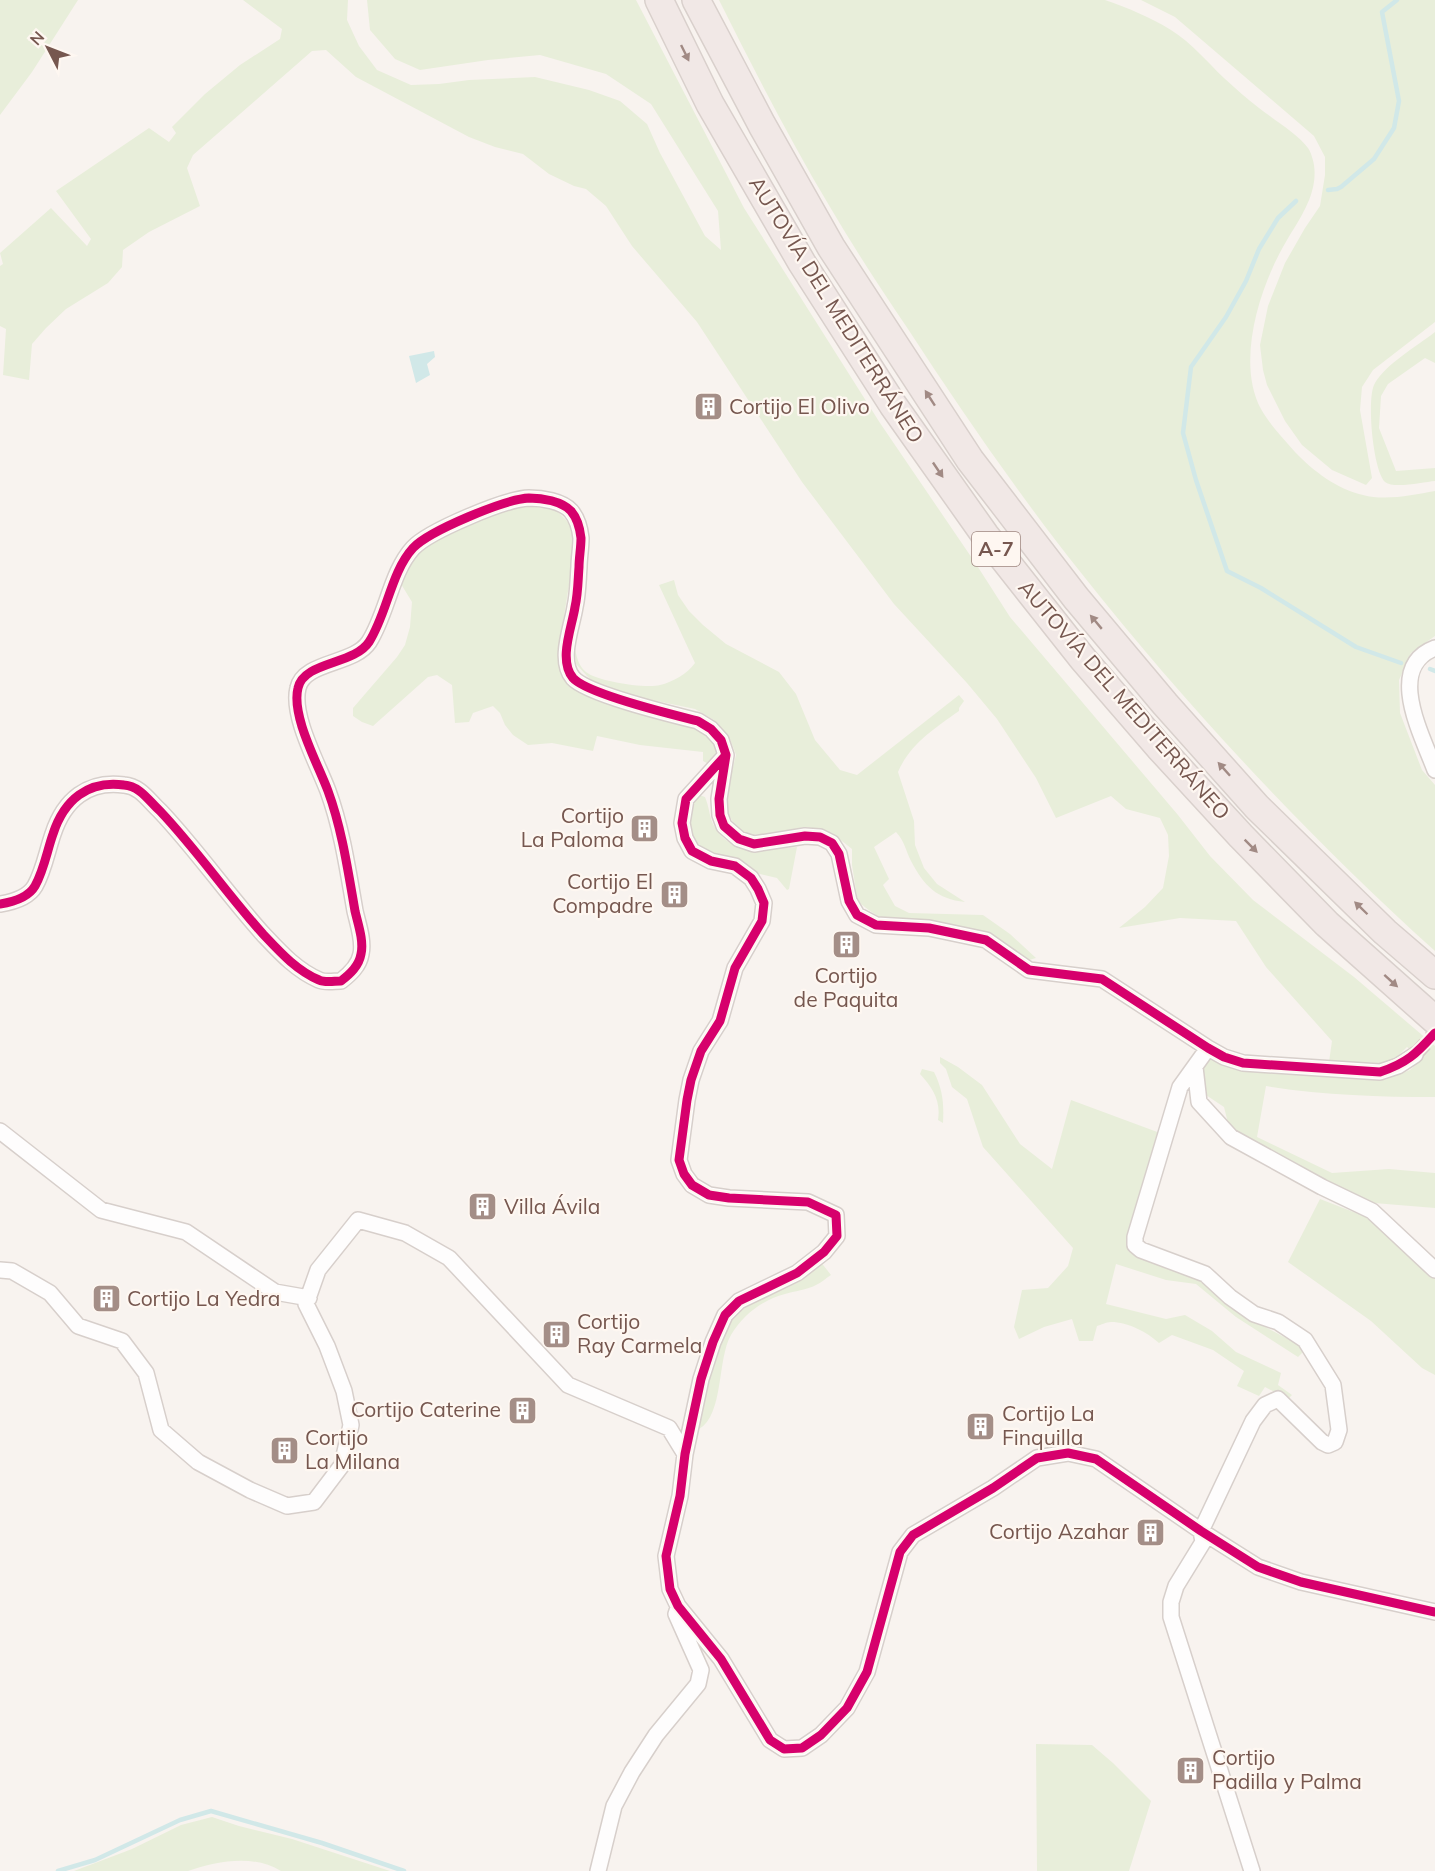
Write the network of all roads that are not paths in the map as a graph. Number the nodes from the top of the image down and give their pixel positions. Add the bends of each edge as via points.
1 (659, 0) edge
2 (696, 0) edge
3 (1435, 648) edge
4 (726, 755) junction
5 (1435, 770) edge
6 (0, 904) edge
7 (1435, 975) edge
8 (1435, 1020) edge
9 (1208, 1048) junction
10 (1415, 1055) tunnel mouth
11 (1195, 1067) junction
12 (0, 1131) edge
13 (0, 1270) edge
14 (1435, 1270) edge
15 (309, 1298) junction
16 (686, 1454) junction
17 (1202, 1532) junction
18 (678, 1606) junction
19 (1435, 1612) edge
20 (598, 1871) edge
21 (1252, 1871) edge

1 -> 8 highway, AUTOVÍA DEL MEDITERRÁNEO / A-7 via 710,104 802,263 893,405 985,535 1083,659 1241,836 1327,924
7 -> 2 highway, AUTOVÍA DEL MEDITERRÁNEO / A-7 via 1385,932 1257,807 1076,598 984,479 831,247
3 - 5 street via 1412,666 1410,687 1412,707
4 - 6 street via 721,740 698,721 592,690 574,679 567,668 567,650 576,604 581,538 578,522 570,510 557,502 528,498 478,513 424,539 412,549 398,573 368,644 355,655 306,675 298,687 299,718 342,841 360,936 362,954 354,971 341,981 321,981 288,962 183,835 133,786 109,783 88,788 68,803 53,831 34,887 17,901
4 - 9 street via 719,799 724,826 739,839 754,844 806,836 832,843 839,854 849,901 857,915 876,924 929,928 986,940 1029,969 1102,979
4 - 16 street via 686,799 682,823 685,838 692,851 711,861 735,866 751,878 764,903 762,921 735,968 720,1021 701,1051 691,1080 679,1160 693,1185 709,1195 808,1202 836,1215 837,1236 797,1273 740,1300 725,1315 701,1379
9 - 10 street via 1243,1063 1380,1072
9 - 11 street
11 - 14 street via 1199,1102 1231,1137 1372,1211
11 - 17 street via 1180,1087 1135,1245 1205,1274 1254,1314 1278,1322 1305,1340 1333,1384 1339,1430 1335,1442 1329,1445 1278,1399 1265,1405 1253,1421
12 - 15 street via 101,1210 186,1232 275,1292
13 - 15 street via 12,1270 50,1293 78,1326 122,1341 146,1373 161,1430 198,1462 287,1506 314,1502 342,1465 351,1425 344,1391 306,1304
15 - 16 street via 318,1270 358,1220 405,1233 449,1258 567,1384 669,1428
16 - 18 street via 666,1556 670,1589
17 - 18 street via 1096,1459 1068,1453 1037,1458 913,1535 900,1552 867,1672 847,1708 821,1736 802,1748 784,1749 770,1740 721,1659
17 - 19 street via 1258,1567
17 - 21 street via 1203,1542 1176,1586 1171,1617
18 - 20 street via 676,1614 701,1670 698,1684 632,1772 614,1806

